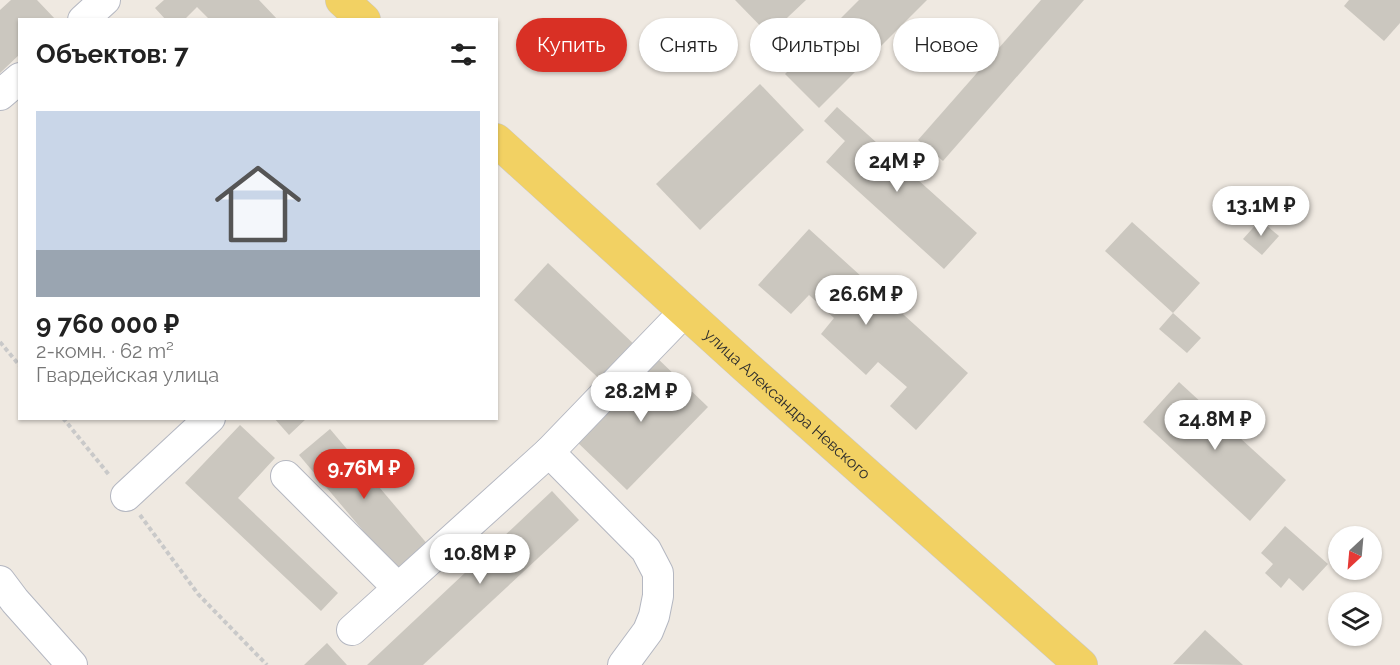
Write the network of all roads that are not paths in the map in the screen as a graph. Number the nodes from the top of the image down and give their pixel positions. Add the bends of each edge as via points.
1 (105, 0) edge
2 (342, 0) edge
3 (85, 18) edge
4 (362, 18) edge
5 (18, 80) edge
6 (0, 95) edge
7 (499, 147) edge
8 (685, 311) junction
9 (208, 420) edge
10 (549, 452) junction
11 (286, 476) dead end
12 (126, 496) road end
13 (0, 581) edge
14 (398, 588) junction
15 (352, 630) dead end
16 (72, 665) edge
17 (623, 665) edge
18 (1081, 665) edge

1 - 3 street
2 - 4 main road
5 - 6 street
7 - 8 main road, улица Александра Невского
8 - 10 street
8 - 18 main road, улица Александра Невского
9 - 12 street
10 - 14 street
10 - 17 street via 646,550 658,573 654,616
11 - 14 street
13 - 16 street
14 - 15 street

